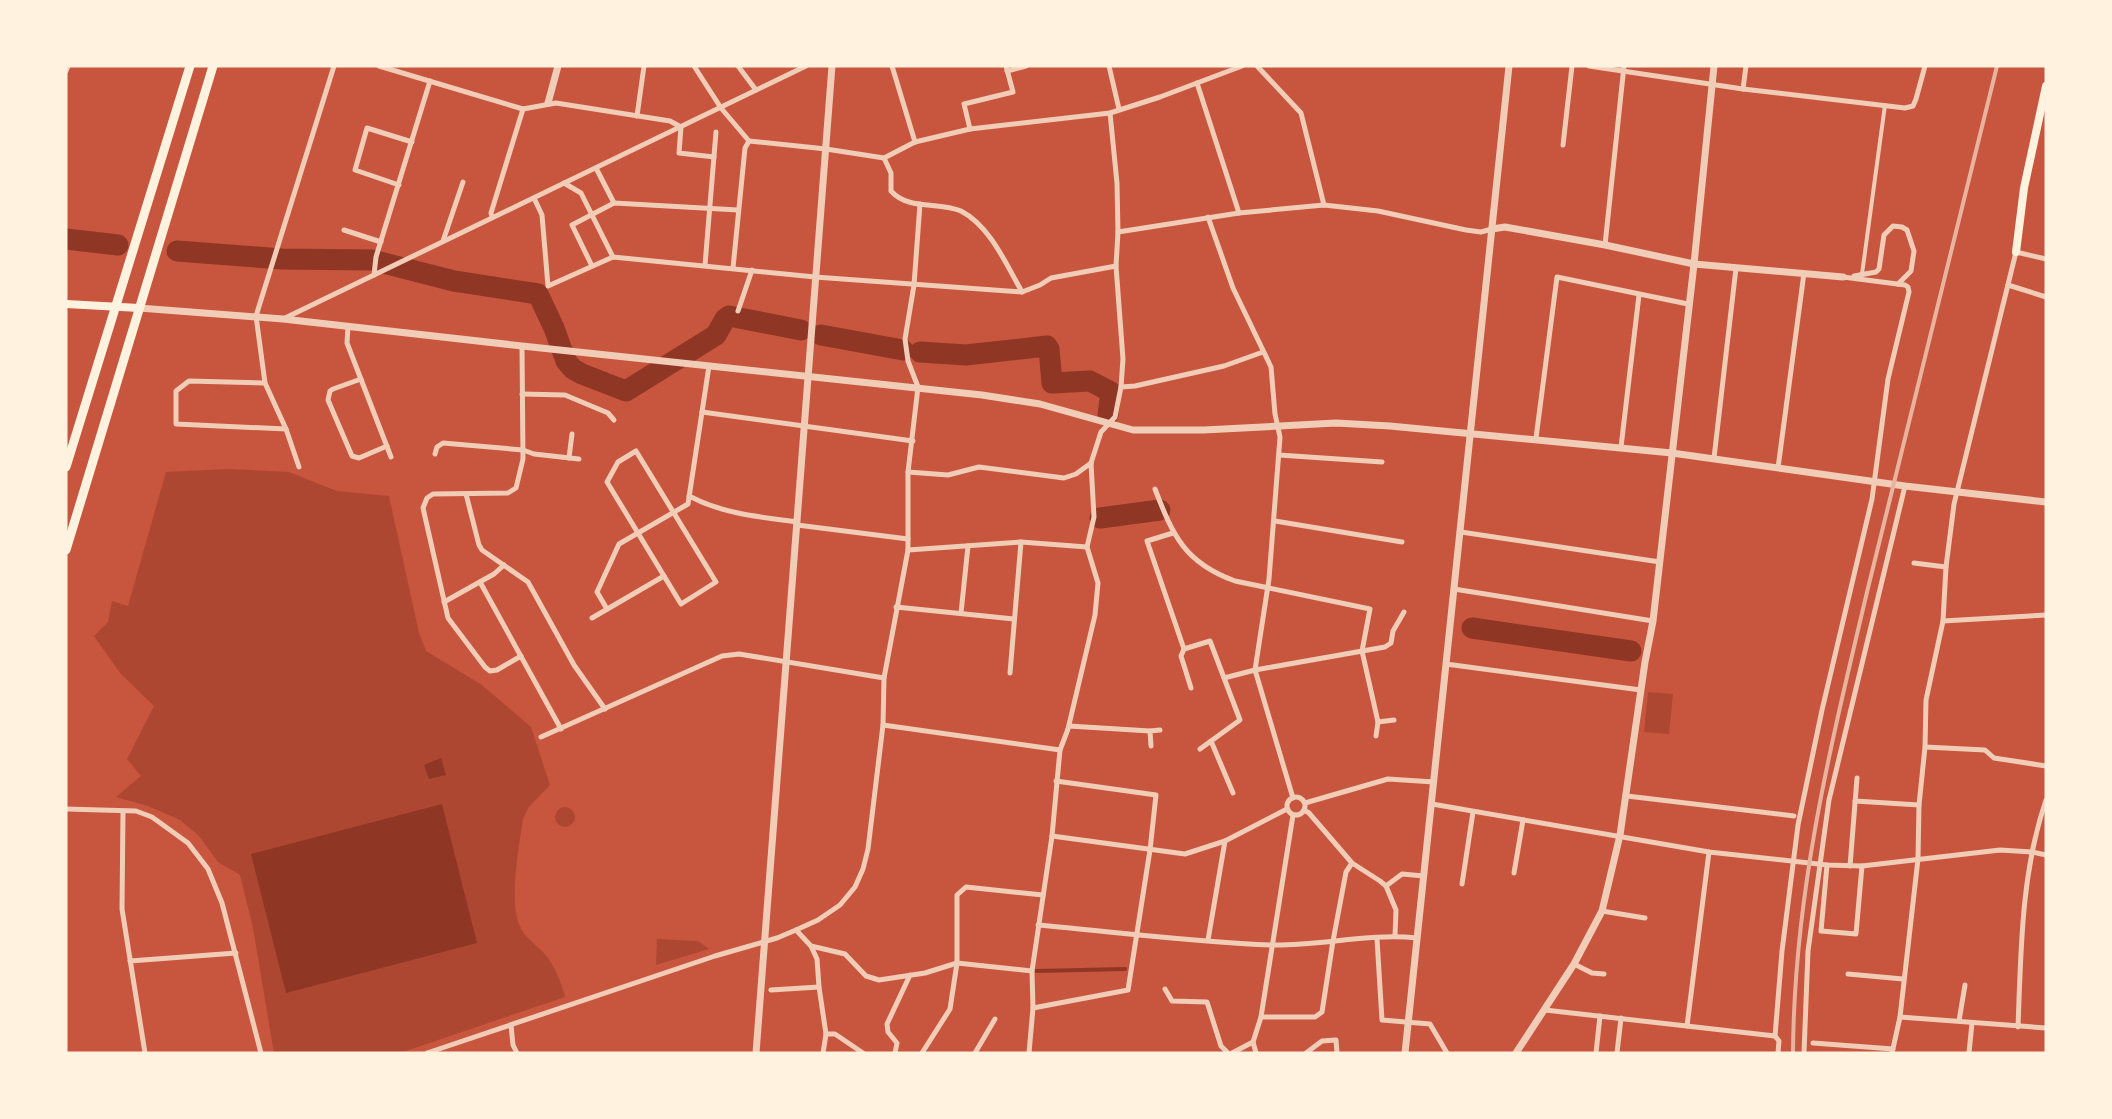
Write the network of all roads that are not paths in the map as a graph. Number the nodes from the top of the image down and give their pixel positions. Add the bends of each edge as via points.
1 (68, 66) edge
2 (190, 66) edge
3 (213, 66) edge
4 (334, 66) edge
5 (379, 66) edge
6 (558, 66) edge
7 (644, 66) edge
8 (693, 66) edge
9 (738, 66) edge
10 (806, 66) edge
11 (832, 66) edge
12 (892, 66) edge
13 (1026, 66) edge
14 (1109, 66) edge
15 (1242, 66) edge
16 (1257, 66) edge
17 (1509, 66) edge
18 (1572, 66) edge
19 (1589, 66) edge
20 (1714, 66) edge
21 (1746, 66) edge
22 (1925, 66) edge
23 (1006, 68) edge
24 (1624, 69) edge
25 (66, 71) edge
26 (430, 81) junction
27 (1197, 83) junction
28 (1712, 84) junction
29 (2046, 86) edge
30 (1743, 89) junction
31 (756, 90) junction
32 (548, 103) junction
33 (1885, 105) junction
34 (720, 108) junction
35 (523, 109) junction
36 (1119, 109) junction
37 (1110, 113) junction
38 (637, 116) junction
39 (681, 127) junction
40 (970, 129) junction
41 (2042, 129) edge
42 (716, 132) dead end
43 (749, 141) junction
44 (412, 142) junction
45 (915, 142) junction
46 (1563, 145) dead end
47 (826, 149) junction
48 (714, 157) junction
49 (884, 158) junction
50 (596, 168) junction
51 (463, 182) dead end
52 (564, 183) junction
53 (399, 185) junction
54 (534, 198) junction
55 (614, 203) junction
56 (920, 204) junction
57 (1324, 205) junction
58 (710, 208) junction
59 (738, 210) junction
60 (1239, 213) junction
61 (591, 215) junction
62 (492, 217) junction
63 (1208, 218) junction
64 (1492, 229) junction
65 (344, 230) dead end
66 (1118, 232) junction
67 (443, 241) junction
68 (381, 242) junction
69 (1605, 245) junction
70 (2016, 252) junction
71 (613, 257) junction
72 (2046, 259) edge
73 (1694, 264) junction
74 (705, 265) junction
75 (592, 266) junction
76 (1116, 266) junction
77 (733, 268) junction
78 (1736, 268) junction
79 (752, 270) junction
80 (1804, 273) junction
81 (374, 275) junction
82 (1862, 275) junction
83 (1843, 276) junction
84 (815, 277) junction
85 (1898, 284) junction
86 (914, 285) junction
87 (2008, 285) junction
88 (1022, 292) junction
89 (1639, 295) junction
90 (2046, 297) edge
91 (66, 304) edge
92 (1688, 304) junction
93 (115, 308) junction
94 (139, 308) junction
95 (738, 311) dead end
96 (256, 316) junction
97 (283, 319) junction
98 (348, 326) junction
99 (522, 346) junction
100 (1263, 352) junction
101 (709, 366) junction
102 (807, 376) junction
103 (361, 379) junction
104 (266, 383) junction
105 (918, 387) junction
106 (1121, 387) junction
107 (522, 394) junction
108 (702, 412) junction
109 (614, 420) dead end
110 (1110, 424) junction
111 (1278, 425) junction
112 (805, 427) junction
113 (286, 429) junction
114 (572, 434) dead end
115 (1470, 434) junction
116 (1536, 438) junction
117 (913, 441) junction
118 (387, 446) junction
119 (1620, 447) junction
120 (523, 450) junction
121 (1672, 453) junction
122 (435, 454) dead end
123 (1279, 455) junction
124 (391, 457) dead end
125 (568, 458) junction
126 (1714, 458) junction
127 (579, 459) dead end
128 (1382, 462) dead end
129 (1091, 463) junction
130 (66, 467) edge
131 (299, 467) dead end
132 (1778, 468) junction
133 (908, 472) junction
134 (1874, 482) junction
135 (1905, 486) junction
136 (1155, 489) dead end
137 (1958, 493) junction
138 (466, 494) junction
139 (689, 496) junction
140 (2046, 502) edge
141 (674, 512) junction
142 (1275, 521) junction
143 (797, 523) junction
144 (1461, 532) junction
145 (638, 533) junction
146 (1173, 533) junction
147 (908, 539) junction
148 (1020, 542) junction
149 (1402, 542) dead end
150 (968, 546) junction
151 (1087, 547) junction
152 (66, 550) edge
153 (908, 550) junction
154 (1660, 562) junction
155 (1914, 563) dead end
156 (504, 565) junction
157 (1946, 567) junction
158 (664, 576) junction
159 (480, 582) junction
160 (1268, 587) junction
161 (1454, 589) junction
162 (444, 602) junction
163 (896, 607) junction
164 (607, 609) junction
165 (1404, 612) dead end
166 (961, 613) junction
167 (2046, 615) edge
168 (592, 618) dead end
169 (1014, 619) junction
170 (1653, 621) junction
171 (1943, 621) junction
172 (1184, 649) junction
173 (1362, 651) junction
174 (521, 656) junction
175 (786, 663) junction
176 (1446, 664) junction
177 (1255, 670) junction
178 (1010, 673) dead end
179 (884, 678) junction
180 (1224, 678) junction
181 (1191, 687) dead end
182 (1641, 690) junction
183 (605, 709) junction
184 (1394, 720) dead end
185 (1377, 722) junction
186 (883, 725) junction
187 (1069, 726) junction
188 (561, 729) junction
189 (1160, 730) dead end
190 (1150, 731) junction
191 (1376, 736) dead end
192 (542, 737) dead end
193 (1211, 741) junction
194 (1151, 746) dead end
195 (1925, 747) junction
196 (1200, 749) dead end
197 (1060, 750) junction
198 (2046, 766) edge
199 (1857, 778) dead end
200 (1056, 781) junction
201 (1434, 782) junction
202 (1233, 794) dead end
203 (1626, 796) junction
204 (1293, 798) junction
205 (2046, 800) edge
206 (1855, 801) junction
207 (1305, 803) junction
208 (1432, 804) junction
209 (1919, 806) junction
210 (66, 808) edge
211 (1287, 809) junction
212 (1304, 810) junction
213 (123, 811) junction
214 (1473, 812) junction
215 (1293, 815) junction
216 (1794, 816) dead end
217 (1523, 820) junction
218 (1620, 835) junction
219 (1052, 836) junction
220 (1225, 841) junction
221 (1150, 850) junction
222 (1708, 852) junction
223 (2032, 852) junction
224 (2046, 855) edge
225 (1918, 859) junction
226 (1793, 861) junction
227 (1352, 863) junction
228 (1819, 864) junction
229 (1827, 865) junction
230 (1850, 866) junction
231 (1862, 866) junction
232 (1514, 873) dead end
233 (1424, 876) junction
234 (1462, 884) dead end
235 (1386, 886) junction
236 (1043, 895) junction
237 (1602, 911) junction
238 (1645, 918) dead end
239 (1038, 925) junction
240 (796, 930) junction
241 (1136, 934) junction
242 (1395, 936) junction
243 (1417, 938) junction
244 (1377, 939) junction
245 (766, 940) junction
246 (1208, 940) junction
247 (1333, 941) junction
248 (1273, 945) junction
249 (811, 946) junction
250 (236, 953) junction
251 (130, 961) junction
252 (957, 963) junction
253 (1574, 964) junction
254 (1032, 971) junction
255 (1848, 974) dead end
256 (910, 975) junction
257 (1604, 975) dead end
258 (1903, 979) junction
259 (1965, 985) dead end
260 (819, 987) junction
261 (1165, 988) dead end
262 (771, 990) dead end
263 (1033, 1008) junction
264 (1545, 1010) junction
265 (1600, 1016) junction
266 (1261, 1017) junction
267 (1900, 1017) junction
268 (1621, 1018) junction
269 (995, 1019) dead end
270 (1959, 1021) junction
271 (1408, 1022) junction
272 (1972, 1023) junction
273 (511, 1025) junction
274 (1687, 1026) junction
275 (2018, 1027) junction
276 (2046, 1028) edge
277 (826, 1034) junction
278 (1774, 1036) junction
279 (1253, 1042) junction
280 (1813, 1043) dead end
281 (1892, 1051) edge
282 (145, 1053) edge
283 (261, 1053) edge
284 (427, 1053) edge
285 (518, 1053) edge
286 (756, 1053) edge
287 (823, 1053) edge
288 (863, 1053) edge
289 (895, 1053) edge
290 (922, 1053) edge
291 (975, 1053) edge
292 (1029, 1053) edge
293 (1230, 1053) edge
294 (1256, 1053) edge
295 (1306, 1053) edge
296 (1337, 1053) edge
297 (1405, 1053) edge
298 (1447, 1053) edge
299 (1516, 1053) edge
300 (1596, 1053) edge
301 (1617, 1053) edge
302 (1778, 1053) edge
303 (1804, 1053) edge
304 (1969, 1053) edge

1 - 25 street
2 - 93 highway
3 - 94 highway
4 - 96 street
5 - 26 street
6 - 32 street
7 - 38 street
8 - 34 street
9 - 31 street
10 - 31 street
11 - 47 street
12 - 45 street
13 - 23 street
14 - 36 street
15 - 27 street
16 - 57 street via 1301,113
17 - 64 street
18 - 46 street
19 - 24 street
20 - 28 street
21 - 30 street
22 - 33 street via 1912,106
23 - 40 street via 1013,92 964,104
24 - 28 street
24 - 69 street
26 - 35 street
26 - 44 street
27 - 36 street
27 - 60 street
28 - 30 street
28 - 73 street
29 - 41 main road
30 - 33 street
31 - 34 street
32 - 35 street
32 - 38 street
33 - 82 street
34 - 39 street
34 - 43 street
35 - 62 street
36 - 37 street
37 - 40 street
37 - 66 street
38 - 39 street via 670,121
39 - 48 street via 679,153
39 - 50 street
40 - 45 street
41 - 70 main road via 2024,188
42 - 48 street
43 - 47 street
43 - 59 street
44 - 53 street
44 - 53 street via 367,128 355,170
45 - 49 street
47 - 49 street
47 - 84 street
48 - 58 street
49 - 56 street via 891,173 891,190 898,199
50 - 52 street
50 - 55 street
51 - 67 street
52 - 54 street
52 - 61 street via 581,193
53 - 68 street
54 - 62 street
54 - 75 street via 542,215 548,286
55 - 58 street
55 - 61 street
56 - 86 street
56 - 88 street via 959,210 979,224
57 - 60 street
57 - 64 street via 1378,211 1466,230
58 - 59 street
58 - 74 street
59 - 77 street
60 - 63 street
61 - 71 street
61 - 75 street via 572,225
62 - 67 street
63 - 66 street
63 - 100 street via 1233,288
64 - 69 street via 1505,227
64 - 115 street
65 - 68 street
66 - 76 street
67 - 81 street
68 - 81 street
69 - 73 street
70 - 72 street
70 - 87 street
71 - 74 street
71 - 75 street
73 - 78 street
73 - 92 street
74 - 77 street
76 - 88 street via 1051,278
76 - 106 street via 1123,359
77 - 79 street
78 - 80 street
78 - 126 street
79 - 84 street
79 - 95 street
80 - 83 street
80 - 132 street
81 - 97 street
82 - 83 street
82 - 85 street via 1879,269 1887,230 1902,227 1914,250 1911,271
83 - 85 street
84 - 86 street
84 - 102 street
85 - 134 street via 1908,287 1909,292 1887,379
86 - 88 street
86 - 105 street via 905,339 908,362
87 - 90 street
87 - 137 street
89 - 92 street
89 - 116 street via 1557,277
89 - 119 street
91 - 93 main road
92 - 121 street
93 - 94 main road
93 - 130 highway
94 - 96 street
94 - 152 highway
96 - 97 street
96 - 104 street
97 - 98 street
98 - 99 street
98 - 103 street via 347,343
99 - 101 street
99 - 107 street
100 - 106 street via 1224,366
100 - 111 street via 1271,367
101 - 102 street
101 - 108 street
102 - 105 street
102 - 112 street
103 - 118 street
103 - 118 street via 333,389 328,400 352,456 359,458
104 - 113 street
104 - 113 street via 189,381 176,391 176,424
105 - 110 street via 1040,404
105 - 117 street
106 - 110 street
107 - 109 street via 565,395 608,413
107 - 120 street
108 - 112 street
108 - 139 street
110 - 111 street via 1162,431
110 - 129 street via 1101,432
111 - 115 street via 1336,423
111 - 123 street
112 - 117 street
112 - 143 street
113 - 131 street
114 - 125 street
115 - 116 street
115 - 144 street
116 - 119 street
117 - 133 street
118 - 124 street
119 - 121 street
120 - 122 street via 443,443
120 - 125 street
120 - 138 street via 513,491
121 - 126 street
121 - 154 street
123 - 128 street
123 - 142 street
125 - 127 street
126 - 132 street
129 - 133 street via 1064,478 979,467 948,475
129 - 151 street via 1094,517
132 - 134 street
133 - 147 street
134 - 135 street
134 - 226 street via 1822,710
135 - 137 street
135 - 228 street via 1828,800
136 - 146 street
137 - 140 street
137 - 157 street
138 - 156 street via 478,546
138 - 162 street via 433,494 424,502
139 - 141 street via 688,504
139 - 143 street via 708,506
141 - 145 street
141 - 145 street via 636,451 618,462 607,482
141 - 158 street via 716,582 681,604
142 - 149 street
142 - 160 street
143 - 147 street
143 - 175 street
144 - 154 street
144 - 161 street
145 - 158 street
145 - 164 street via 619,544 597,592
146 - 160 street via 1199,564 1217,575
146 - 172 street via 1147,541
147 - 153 street
148 - 150 street
148 - 151 street
148 - 169 street
150 - 153 street
150 - 166 street
151 - 187 street via 1098,583 1095,615
153 - 163 street
154 - 170 street
155 - 157 street
156 - 159 street
156 - 183 street via 528,582 574,665
157 - 171 street
158 - 164 street
159 - 162 street
159 - 174 street
160 - 173 street via 1370,609
160 - 177 street
161 - 170 street
161 - 176 street
162 - 174 street via 450,622 488,670 497,670
163 - 166 street
163 - 179 street
164 - 168 street
165 - 173 street via 1391,643
166 - 169 street
167 - 171 street
169 - 178 street
170 - 182 street
171 - 195 street via 1926,700
172 - 180 street via 1210,641
172 - 181 street via 1181,656
173 - 177 street
173 - 185 street
174 - 188 street
175 - 179 street
175 - 183 street via 740,654 722,656
175 - 245 street
176 - 182 street
176 - 201 street
177 - 180 street
177 - 204 street
179 - 186 street
180 - 193 street via 1240,720
182 - 203 street
183 - 188 street
184 - 185 street
185 - 191 street
186 - 197 street
186 - 240 street via 863,869 840,905
187 - 190 street
187 - 197 street
188 - 192 street
189 - 190 street
190 - 194 street
193 - 196 street
193 - 202 street
195 - 198 street via 1985,750 1994,758
195 - 209 street
197 - 200 street
199 - 206 street
200 - 219 street
200 - 221 street via 1156,795
201 - 207 street via 1388,779
201 - 208 street
203 - 216 street
203 - 218 street
204 - 207 street
204 - 211 street
205 - 223 street
206 - 209 street
206 - 230 street
207 - 212 street
208 - 214 street
208 - 233 street
209 - 225 street
210 - 213 street
211 - 215 street
211 - 220 street
212 - 215 street
212 - 227 street
213 - 250 street via 152,817 188,843 216,885
213 - 251 street via 122,909
214 - 217 street
214 - 234 street
215 - 248 street
217 - 218 street
217 - 232 street
218 - 222 street
218 - 237 street
219 - 221 street
219 - 236 street
220 - 221 street via 1185,854
220 - 246 street
221 - 241 street
222 - 226 street
222 - 274 street
223 - 224 street
223 - 225 street via 2000,850
223 - 275 street via 2023,921
225 - 231 street
225 - 258 street
226 - 228 street
226 - 278 street
227 - 235 street
227 - 247 street via 1346,872
228 - 229 street
228 - 303 street via 1808,951
229 - 230 street
229 - 231 street via 1821,931 1856,934
230 - 231 street
233 - 235 street via 1402,874
233 - 243 street
235 - 242 street via 1396,910
236 - 239 street
236 - 252 street via 966,887 957,895
237 - 238 street
237 - 253 street
239 - 241 street
239 - 254 street
240 - 245 street
240 - 249 street
241 - 246 street
241 - 263 street via 1128,990
242 - 243 street
242 - 244 street
243 - 271 street
244 - 247 street
244 - 271 street via 1382,1020
245 - 273 street
245 - 286 street
246 - 248 street
247 - 248 street
247 - 266 street via 1322,1012 1315,1017
248 - 266 street
249 - 256 street via 844,954 866,976 879,980
249 - 260 street via 817,959
250 - 251 street
250 - 283 street
251 - 282 street
252 - 254 street
252 - 256 street
252 - 290 street via 950,1008
253 - 257 street via 1592,974
253 - 264 street
254 - 263 street
255 - 258 street
256 - 289 street via 887,1024 897,1043
258 - 267 street
259 - 270 street
260 - 262 street
260 - 277 street
261 - 293 street via 1172,1000 1207,1002 1221,1047
263 - 292 street
264 - 265 street
264 - 299 street
265 - 268 street
265 - 300 street
266 - 279 street
267 - 270 street
267 - 281 street
268 - 274 street
268 - 301 street
269 - 291 street
270 - 272 street
271 - 297 street
271 - 298 street via 1430,1024
272 - 275 street
272 - 304 street
273 - 284 street
273 - 285 street
274 - 278 street
275 - 276 street
277 - 287 street
277 - 288 street via 835,1034
278 - 302 street via 1779,1041
279 - 293 street
279 - 294 street
280 - 281 street
295 - 296 street via 1322,1041 1336,1040

